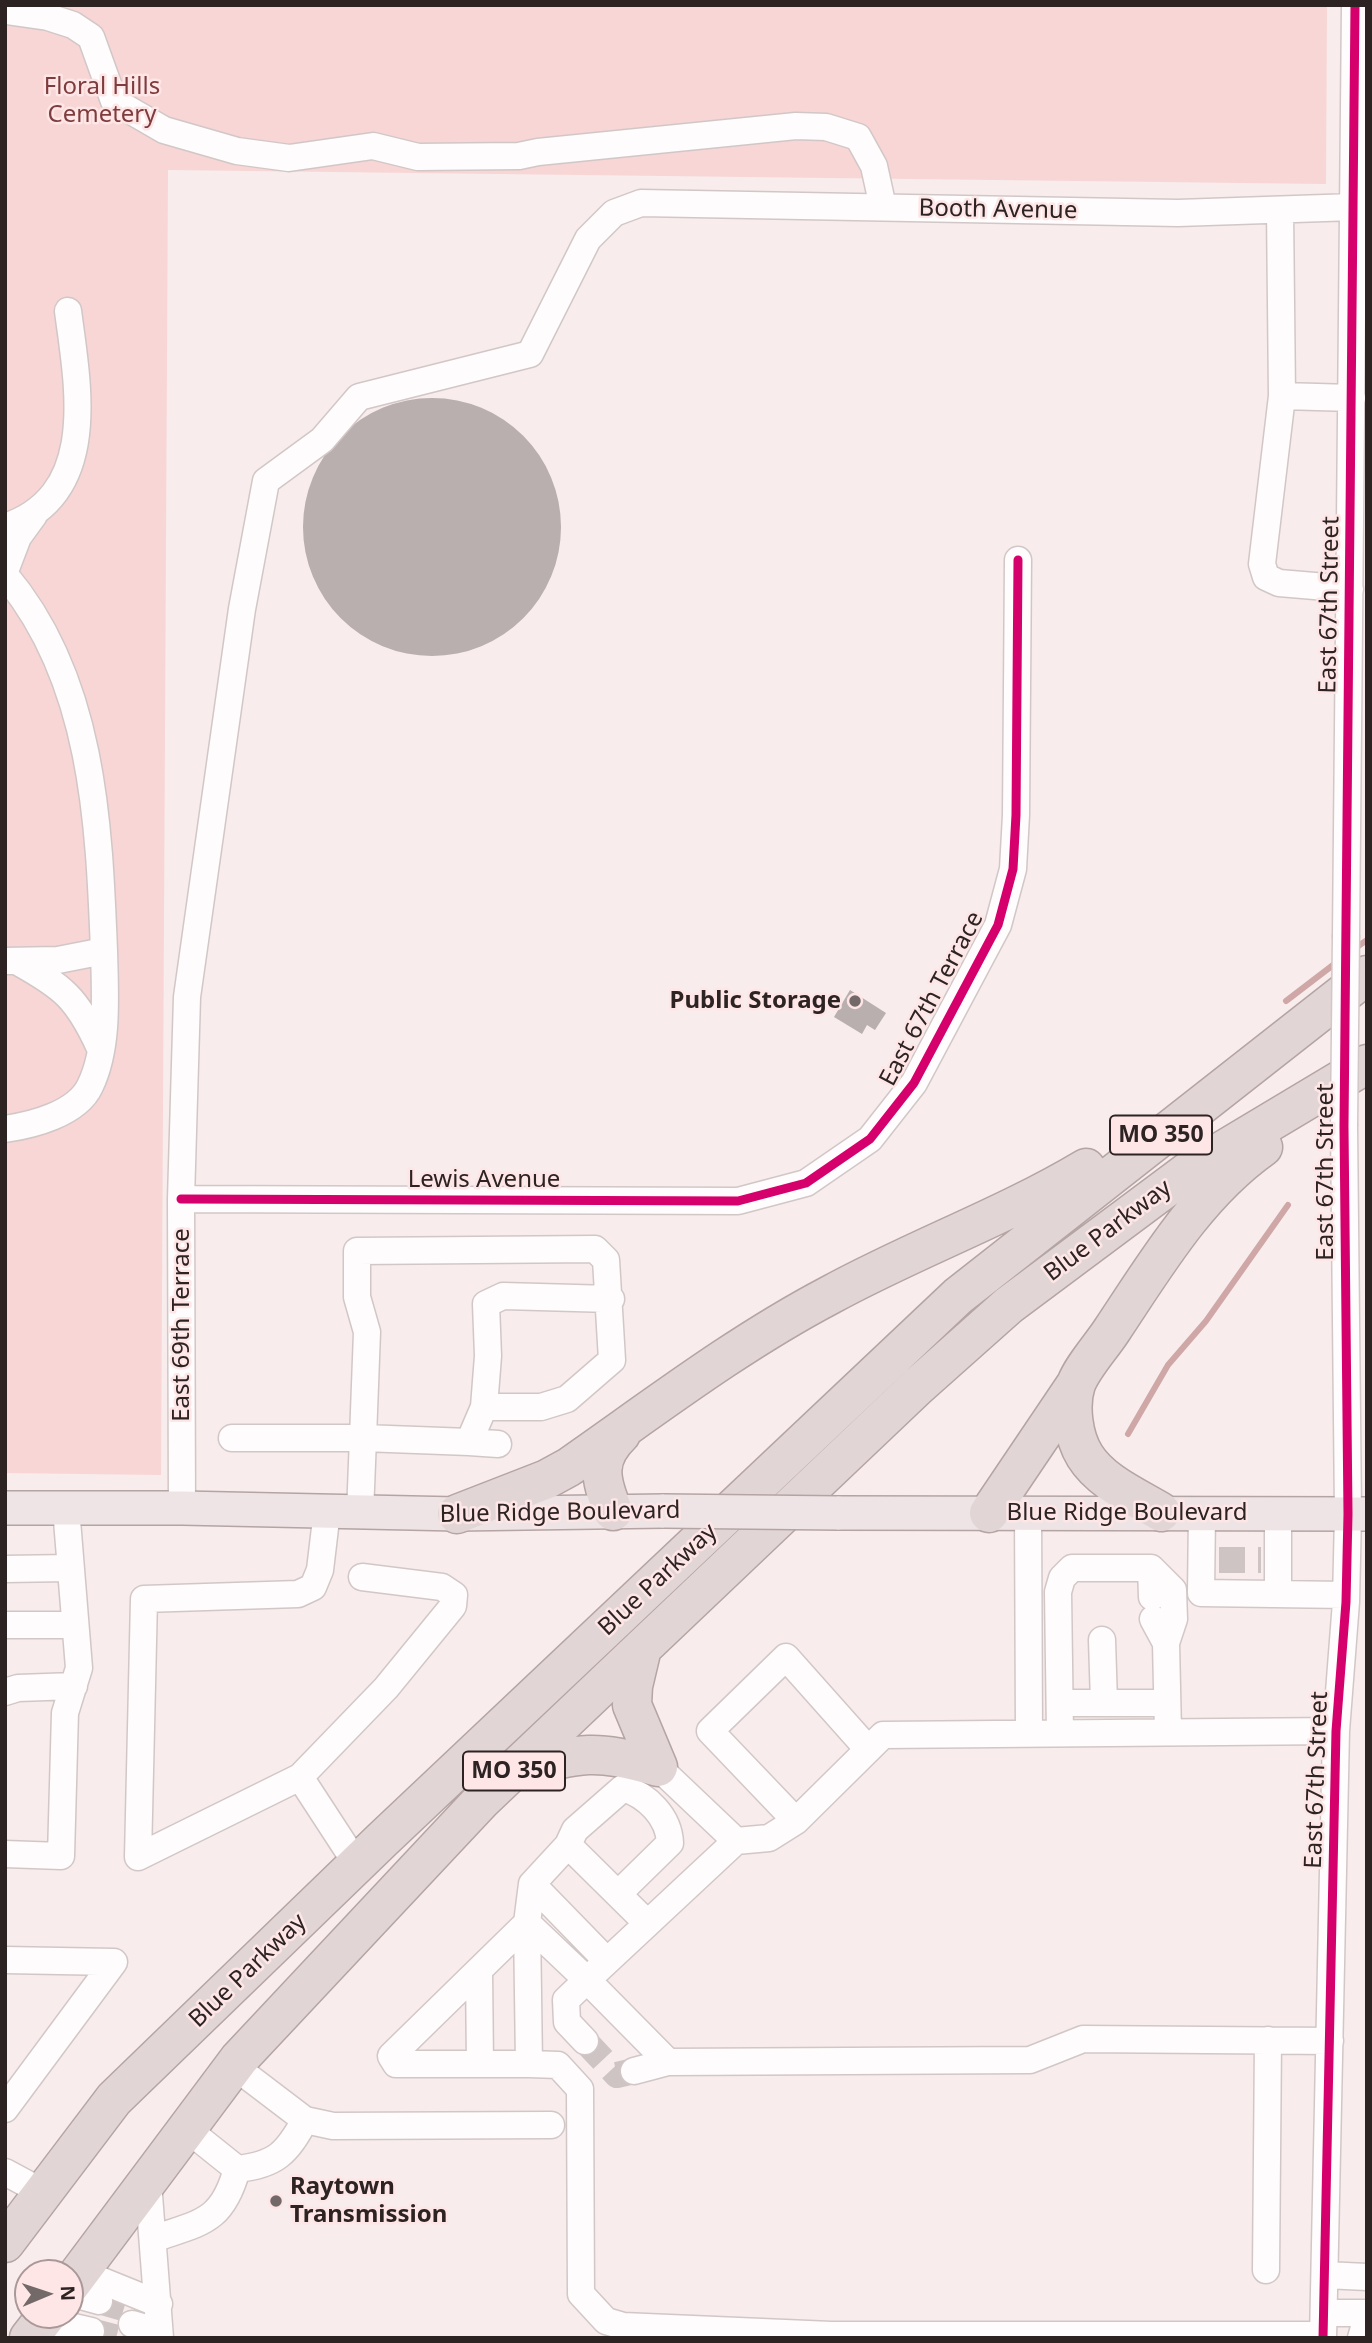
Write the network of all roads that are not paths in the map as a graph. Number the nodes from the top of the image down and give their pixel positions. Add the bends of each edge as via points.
1 (6, 5) edge
2 (1355, 5) edge
3 (6, 11) edge
4 (5, 17) edge
5 (641, 203) joint
6 (1354, 207) junction
7 (883, 208) junction
8 (1280, 210) junction
9 (68, 311) dead end
10 (1282, 396) junction
11 (1352, 398) junction
12 (36, 513) junction
13 (5, 527) edge
14 (1018, 560) dead end
15 (5, 573) edge
16 (1350, 589) junction
17 (104, 951) junction
18 (12, 962) edge
19 (1367, 975) edge
20 (100, 1048) junction
21 (1251, 1064) junction
22 (1367, 1064) edge
23 (1367, 1081) edge
24 (5, 1129) edge
25 (1356, 1173) edge
26 (785, 1191) joint
27 (181, 1199) junction
28 (611, 1299) junction
29 (1356, 1345) edge
30 (1076, 1384) junction
31 (484, 1407) junction
32 (630, 1425) junction
33 (232, 1438) dead end
34 (363, 1438) junction
35 (469, 1442) junction
36 (498, 1444) dead end
37 (5, 1508) edge
38 (66, 1508) junction
39 (182, 1508) junction
40 (327, 1511) junction
41 (613, 1511) junction
42 (1028, 1512) junction
43 (1161, 1512) junction
44 (360, 1513) junction
45 (989, 1513) junction
46 (1202, 1513) junction
47 (1278, 1513) junction
48 (457, 1514) junction
49 (1357, 1514) edge
50 (1151, 1567) junction
51 (70, 1568) junction
52 (5, 1569) edge
53 (362, 1577) dead end
54 (1278, 1593) junction
55 (1353, 1599) edge
56 (5, 1625) edge
57 (73, 1625) junction
58 (1102, 1640) dead end
59 (1166, 1643) junction
60 (642, 1648) junction
61 (74, 1686) junction
62 (5, 1692) edge
63 (1060, 1703) junction
64 (1104, 1703) junction
65 (1167, 1703) junction
66 (1336, 1731) junction
67 (1168, 1732) junction
68 (1029, 1733) junction
69 (1060, 1733) junction
70 (867, 1748) junction
71 (658, 1767) junction
72 (512, 1773) junction
73 (300, 1777) junction
74 (796, 1821) junction
75 (736, 1841) junction
76 (568, 1845) junction
77 (5, 1854) edge
78 (358, 1866) junction
79 (532, 1884) junction
80 (618, 1894) junction
81 (527, 1923) junction
82 (647, 1923) junction
83 (5, 1960) edge
84 (607, 1961) junction
85 (479, 1971) junction
86 (587, 1980) junction
87 (1268, 2040) junction
88 (584, 2041) tunnel mouth
89 (1330, 2041) junction
90 (668, 2062) junction
91 (480, 2064) junction
92 (529, 2064) junction
93 (234, 2066) junction
94 (634, 2071) tunnel mouth
95 (5, 2109) edge
96 (305, 2120) junction
97 (551, 2125) dead end
98 (187, 2129) junction
99 (237, 2169) junction
100 (5, 2172) edge
101 (148, 2182) junction
102 (44, 2193) junction
103 (153, 2239) junction
104 (5, 2244) edge
105 (1266, 2270) dead end
106 (1325, 2275) junction
107 (1367, 2277) edge
108 (84, 2284) edge
109 (84, 2310) edge
110 (1367, 2315) edge
111 (151, 2321) edge
112 (1323, 2329) edge
113 (1360, 2338) edge

1 - 3 street
2 - 6 street, East 67th Street
3 - 4 street
3 - 7 street via 73,25 91,37 114,101 164,130 237,151 289,158 373,146 418,157 478,159 796,126 826,127 858,137 874,166
5 - 7 street, Booth Avenue
5 - 27 street, East 69th Terrace via 614,212 588,239 530,354 359,397 322,440 266,481 242,609 187,998
6 - 8 street, Booth Avenue
6 - 11 street, East 67th Street
7 - 8 street, Booth Avenue via 1178,213
8 - 10 street
9 - 12 street via 77,385 76,437 71,466
10 - 11 street
10 - 16 street via 1265,521 1262,564 1266,577 1279,583
11 - 16 street, East 67th Street
12 - 13 street
12 - 15 street via 18,537
14 - 26 street, East 67th Terrace via 1013,869 998,925 914,1083 870,1139 806,1183
15 - 17 street via 55,650 83,740 99,839
16 - 25 street, East 67th Street, bridge via 1344,1126
17 - 18 street
17 - 20 street
18 - 20 street via 58,985 84,1014
19 - 21 highway, Blue Parkway / MO 350
20 - 24 street via 90,1088 60,1114
21 - 32 highway via 1042,1195 832,1293 777,1324
21 - 78 highway, Blue Parkway / MO 350 via 958,1296
22 - 60 highway, Blue Parkway / MO 350 via 1190,1170 1009,1304
23 - 30 highway via 1261,1148 1209,1195 1172,1239
25 - 29 street, East 67th Street
26 - 27 street, Lewis Avenue via 737,1200
27 - 39 street, East 69th Terrace
28 - 31 street via 612,1360 567,1399 541,1407
28 - 31 street via 503,1296 486,1304
28 - 34 street via 606,1260 595,1249 357,1251 357,1297 367,1332
29 - 49 street, East 67th Street
30 - 43 highway via 1073,1416 1084,1455 1116,1485
30 - 45 highway
31 - 35 street
32 - 41 highway via 611,1443 601,1465 601,1483
32 - 48 highway via 547,1479
33 - 34 street
34 - 35 street
34 - 44 street
35 - 36 street
37 - 38 main road, Blue Ridge Boulevard
38 - 39 main road, Blue Ridge Boulevard
38 - 51 street
39 - 40 main road, Blue Ridge Boulevard
40 - 44 main road, Blue Ridge Boulevard
40 - 73 street via 320,1570 313,1587 298,1594 144,1599 138,1857
41 - 45 main road, Blue Ridge Boulevard, bridge
41 - 48 main road, Blue Ridge Boulevard
42 - 43 main road, Blue Ridge Boulevard
42 - 45 main road, Blue Ridge Boulevard
42 - 68 street
43 - 46 main road, Blue Ridge Boulevard
44 - 48 main road, Blue Ridge Boulevard
46 - 47 main road, Blue Ridge Boulevard
46 - 54 street via 1211,1560 1202,1593
47 - 49 main road, Blue Ridge Boulevard
47 - 54 street via 1270,1560
49 - 55 street, East 67th Street
50 - 59 street via 1152,1608
50 - 59 street via 1173,1590 1174,1619
50 - 63 street via 1072,1568 1062,1578 1058,1592
51 - 52 street
51 - 57 street
53 - 73 street via 442,1587 454,1595 453,1606 386,1688
54 - 55 street
55 - 66 street, East 67th Street
56 - 57 street
57 - 61 street via 79,1668
58 - 64 street
59 - 65 street
60 - 71 highway via 632,1705
60 - 72 highway, Blue Parkway / MO 350
61 - 62 street
61 - 77 street via 65,1713 61,1856
63 - 64 street
63 - 69 street
64 - 65 street
65 - 67 street
66 - 67 street
66 - 89 street, East 67th Street
67 - 69 street
68 - 69 street
68 - 70 street via 883,1735
70 - 74 street
70 - 74 street via 786,1657 710,1731
71 - 72 highway via 582,1753
71 - 75 street
72 - 93 highway, Blue Parkway / MO 350
73 - 78 street
74 - 75 street via 769,1838
75 - 82 street
76 - 79 street
76 - 80 street
76 - 80 street via 575,1830 623,1788 640,1793 670,1827 670,1843
78 - 102 highway, Blue Parkway / MO 350 via 114,2099
79 - 81 street
79 - 84 street
80 - 82 street
81 - 85 street
81 - 86 street
81 - 92 street
82 - 84 street
83 - 95 street via 114,1962
84 - 86 street
85 - 91 street
85 - 91 street via 391,2056 396,2064
86 - 88 street via 566,2000 566,2022
86 - 90 street
87 - 89 street
87 - 90 street via 1083,2039 1030,2060
87 - 105 street
89 - 106 street, East 67th Street
90 - 94 street
91 - 92 street
92 - 112 street via 558,2065 580,2089 581,2294 606,2321 623,2326 831,2335
93 - 96 street
93 - 98 highway, Blue Parkway / MO 350
96 - 97 street via 333,2126
96 - 99 street via 289,2148 271,2161
98 - 99 street
98 - 101 highway, Blue Parkway / MO 350
99 - 103 street via 220,2209 203,2221
100 - 102 street
101 - 103 street
101 - 108 highway, Blue Parkway / MO 350
102 - 104 highway, Blue Parkway / MO 350
103 - 111 street
106 - 107 street
106 - 112 street, East 67th Street
109 - 111 street
110 - 112 street
110 - 113 street

